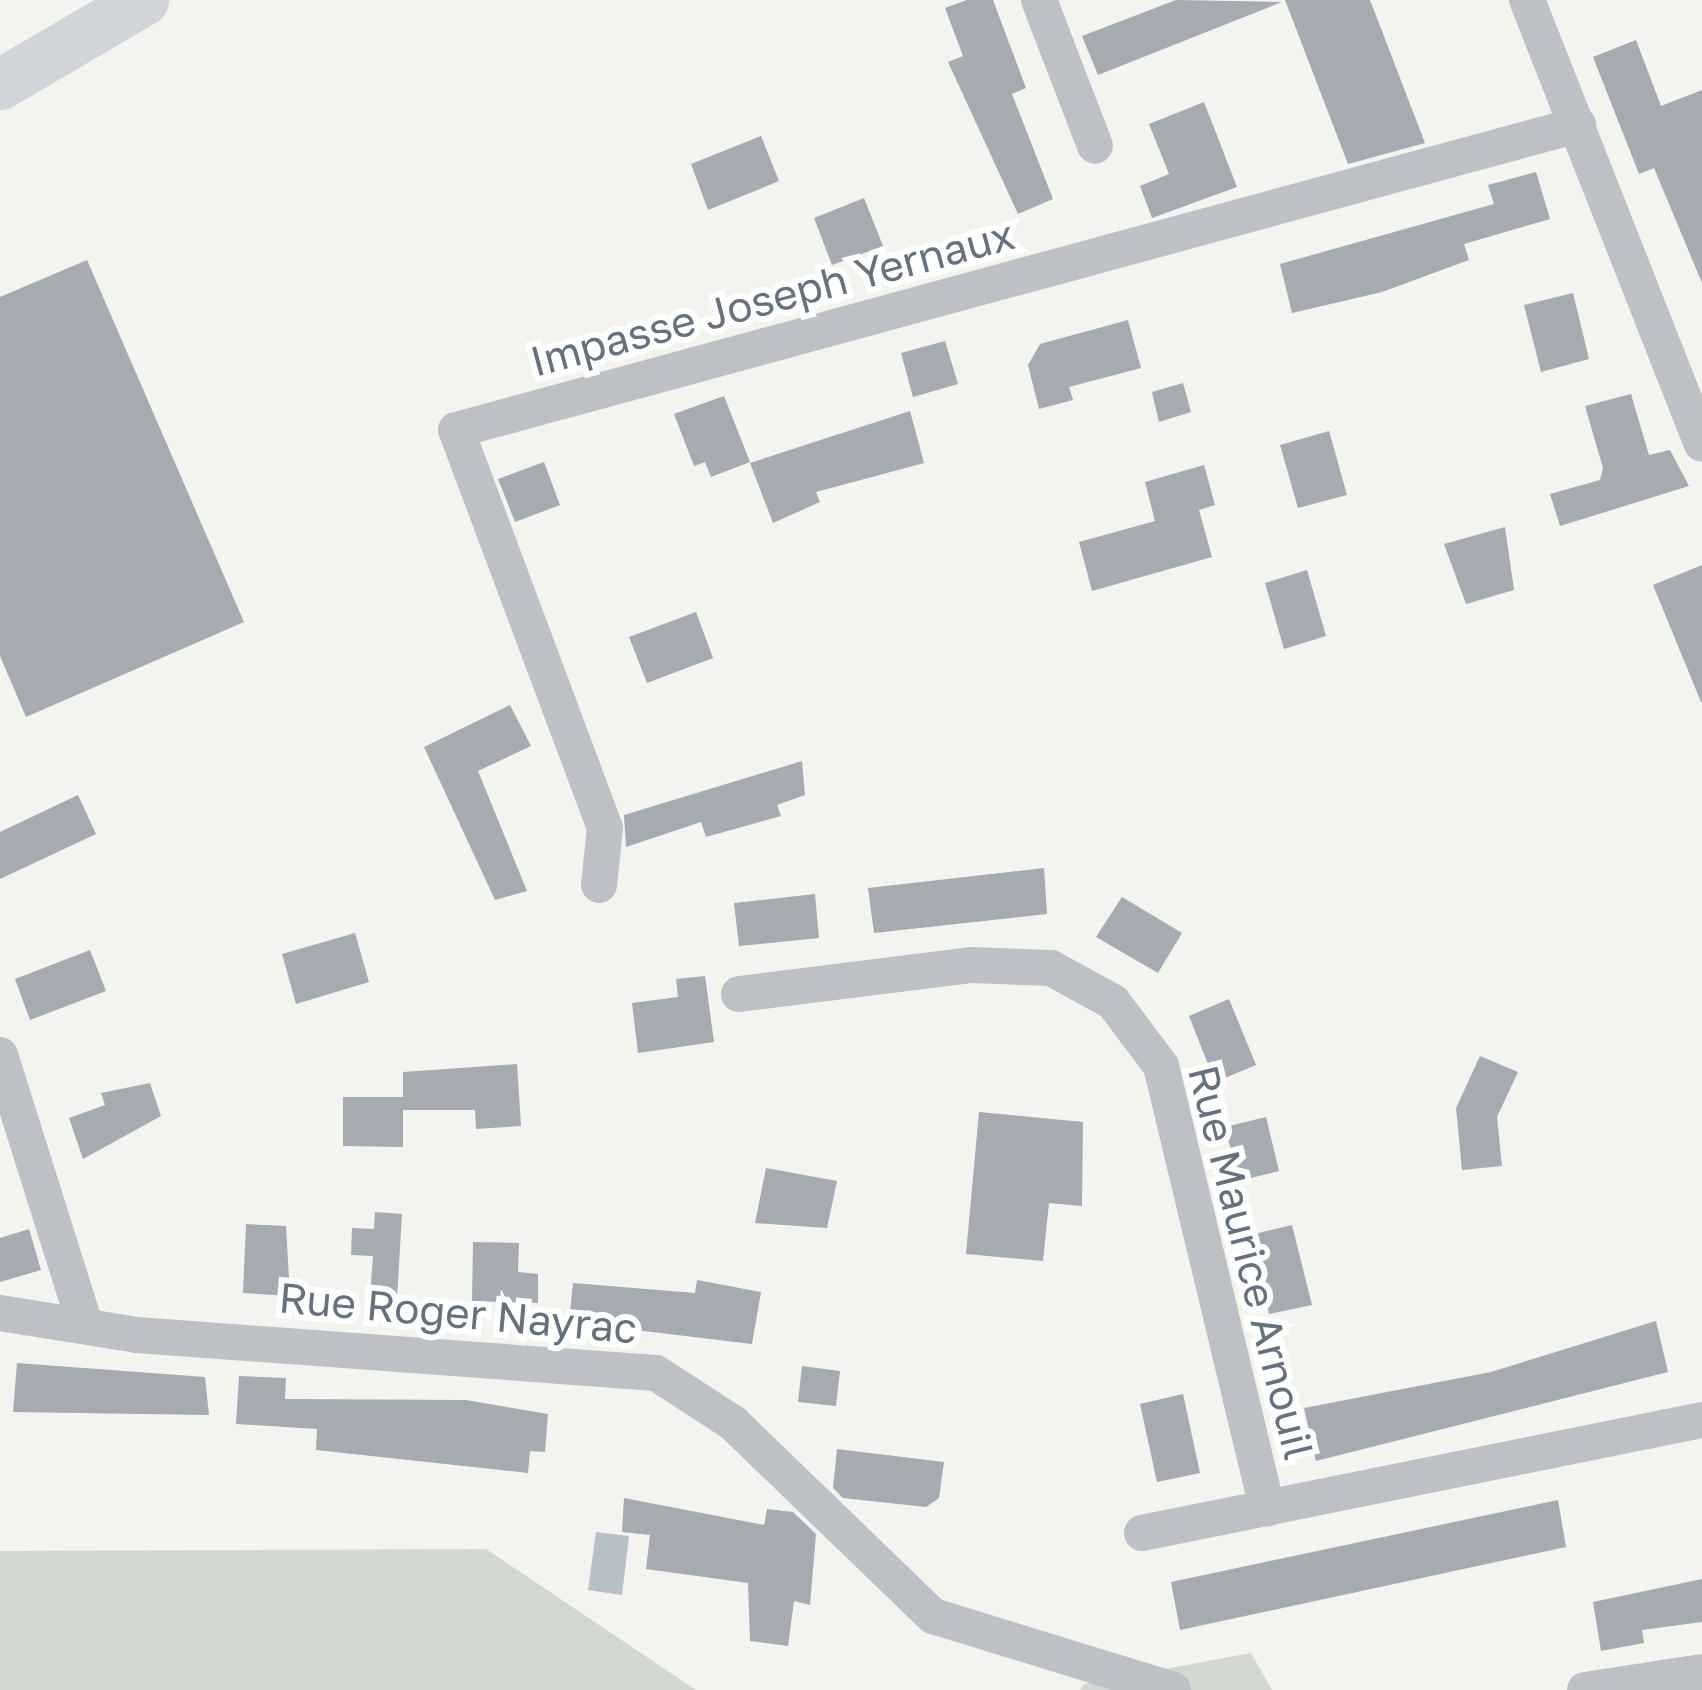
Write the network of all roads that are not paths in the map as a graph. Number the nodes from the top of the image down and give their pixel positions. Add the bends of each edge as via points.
1 (143, 0) edge
2 (1040, 0) edge
3 (1528, 0) edge
4 (0, 84) edge
5 (1578, 125) junction
6 (1095, 146) dead end
7 (1694, 397) edge
8 (1702, 444) edge
9 (598, 885) dead end
10 (740, 994) dead end
11 (0, 1054) edge
12 (0, 1313) edge
13 (83, 1319) junction
14 (1702, 1420) edge
15 (1267, 1508) junction
16 (1142, 1533) dead end
17 (1702, 1672) edge
18 (1173, 1690) edge
19 (1585, 1690) edge

1 - 4 main road
2 - 6 street
3 - 5 street
5 - 7 street
5 - 9 street, Impasse Joseph Yernaux via 456,430 604,828
7 - 8 street
10 - 15 street, Rue Maurice Arnouil via 972,965 1051,968 1112,1002 1161,1066
11 - 13 street via 78,1275
12 - 13 street, Rue Roger Nayrac
13 - 18 street, Rue Roger Nayrac via 137,1335 656,1373 700,1396 933,1616
14 - 15 street, Rue Maurice Arnouil
15 - 16 street, Rue Maurice Arnouil
17 - 19 street

